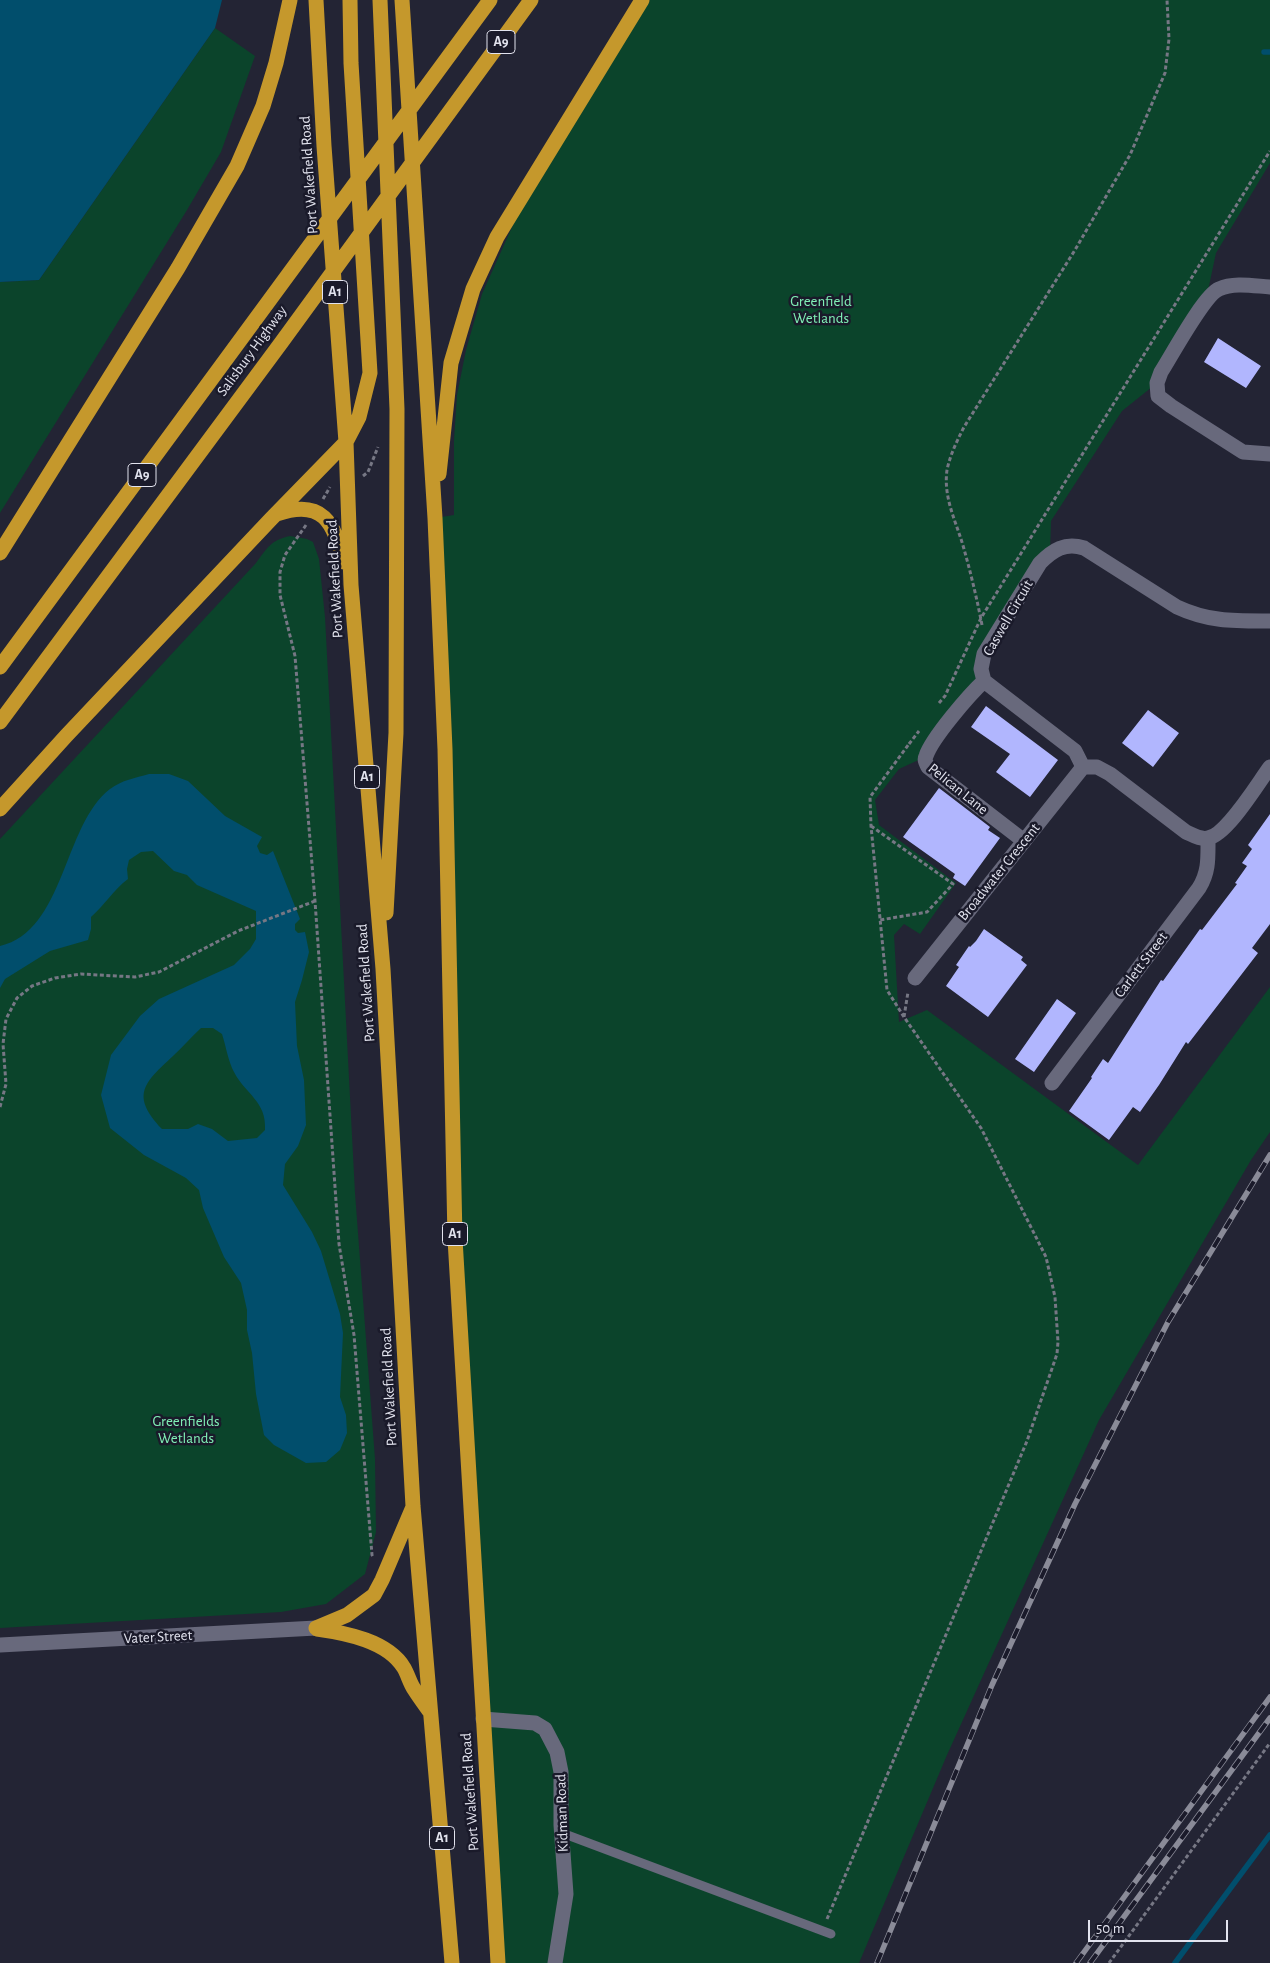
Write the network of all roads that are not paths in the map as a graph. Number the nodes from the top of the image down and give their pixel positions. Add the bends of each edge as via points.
1 (290, 0) edge
2 (316, 0) edge
3 (350, 0) edge
4 (380, 0) edge
5 (402, 0) edge
6 (490, 0) edge
7 (531, 0) edge
8 (642, 0) edge
9 (1270, 287) edge
10 (346, 442) junction
11 (1270, 454) edge
12 (276, 515) junction
13 (435, 518) junction
14 (0, 553) edge
15 (351, 585) junction
16 (1270, 621) edge
17 (0, 667) edge
18 (984, 681) junction
19 (0, 722) edge
20 (1084, 767) junction
21 (1270, 767) edge
22 (0, 809) edge
23 (1208, 838) junction
24 (1024, 841) junction
25 (383, 969) junction
26 (915, 978) road end
27 (1052, 1083) dead end
28 (413, 1506) junction
29 (316, 1628) junction
30 (0, 1645) edge
31 (431, 1713) junction
32 (483, 1719) junction
33 (562, 1833) junction
34 (827, 1933) road end
35 (452, 1963) edge
36 (498, 1963) edge
37 (555, 1963) edge

1 - 14 highway via 263,106 237,166 178,268
2 - 10 highway, Port Wakefield Road / A1
3 - 10 highway via 370,373 359,416
4 - 25 highway via 397,409 396,732
5 - 13 highway, Port Wakefield Road / A1
6 - 17 highway, Salisbury Highway / A9
7 - 19 highway, Salisbury Highway / A9
8 - 13 highway via 496,237 473,289 451,363
9 - 11 street via 1235,285 1218,289 1206,300 1157,383 1158,396 1242,452
10 - 12 highway
10 - 15 highway, Port Wakefield Road / A1
12 - 15 highway via 304,510 326,518 337,534
12 - 22 highway
13 - 32 highway, Port Wakefield Road / A1 via 445,749 455,1239
15 - 25 highway, Port Wakefield Road / A1
16 - 18 street, Caswell Circuit via 1215,620 1191,613 1084,548 1064,546 1040,563 987,650 981,669
18 - 20 street via 1075,751
18 - 24 street, Pelican Lane via 936,738 925,762
20 - 23 street via 1097,767 1110,774 1186,832
20 - 24 street, Broadwater Crescent
21 - 23 street via 1228,825
23 - 27 street, Carlett Street via 1208,866 1199,888
24 - 26 street, Broadwater Crescent
25 - 28 highway, Port Wakefield Road / A1
28 - 29 highway via 374,1594 337,1621
28 - 31 highway, Port Wakefield Road / A1
29 - 30 street, Vater Street
29 - 31 highway via 348,1633 377,1645 398,1660
31 - 35 highway, Port Wakefield Road / A1
32 - 33 street, Kidman Road via 535,1723 550,1736 562,1772
32 - 36 highway, Port Wakefield Road / A1
33 - 34 lane
33 - 37 street, Kidman Road via 566,1894

